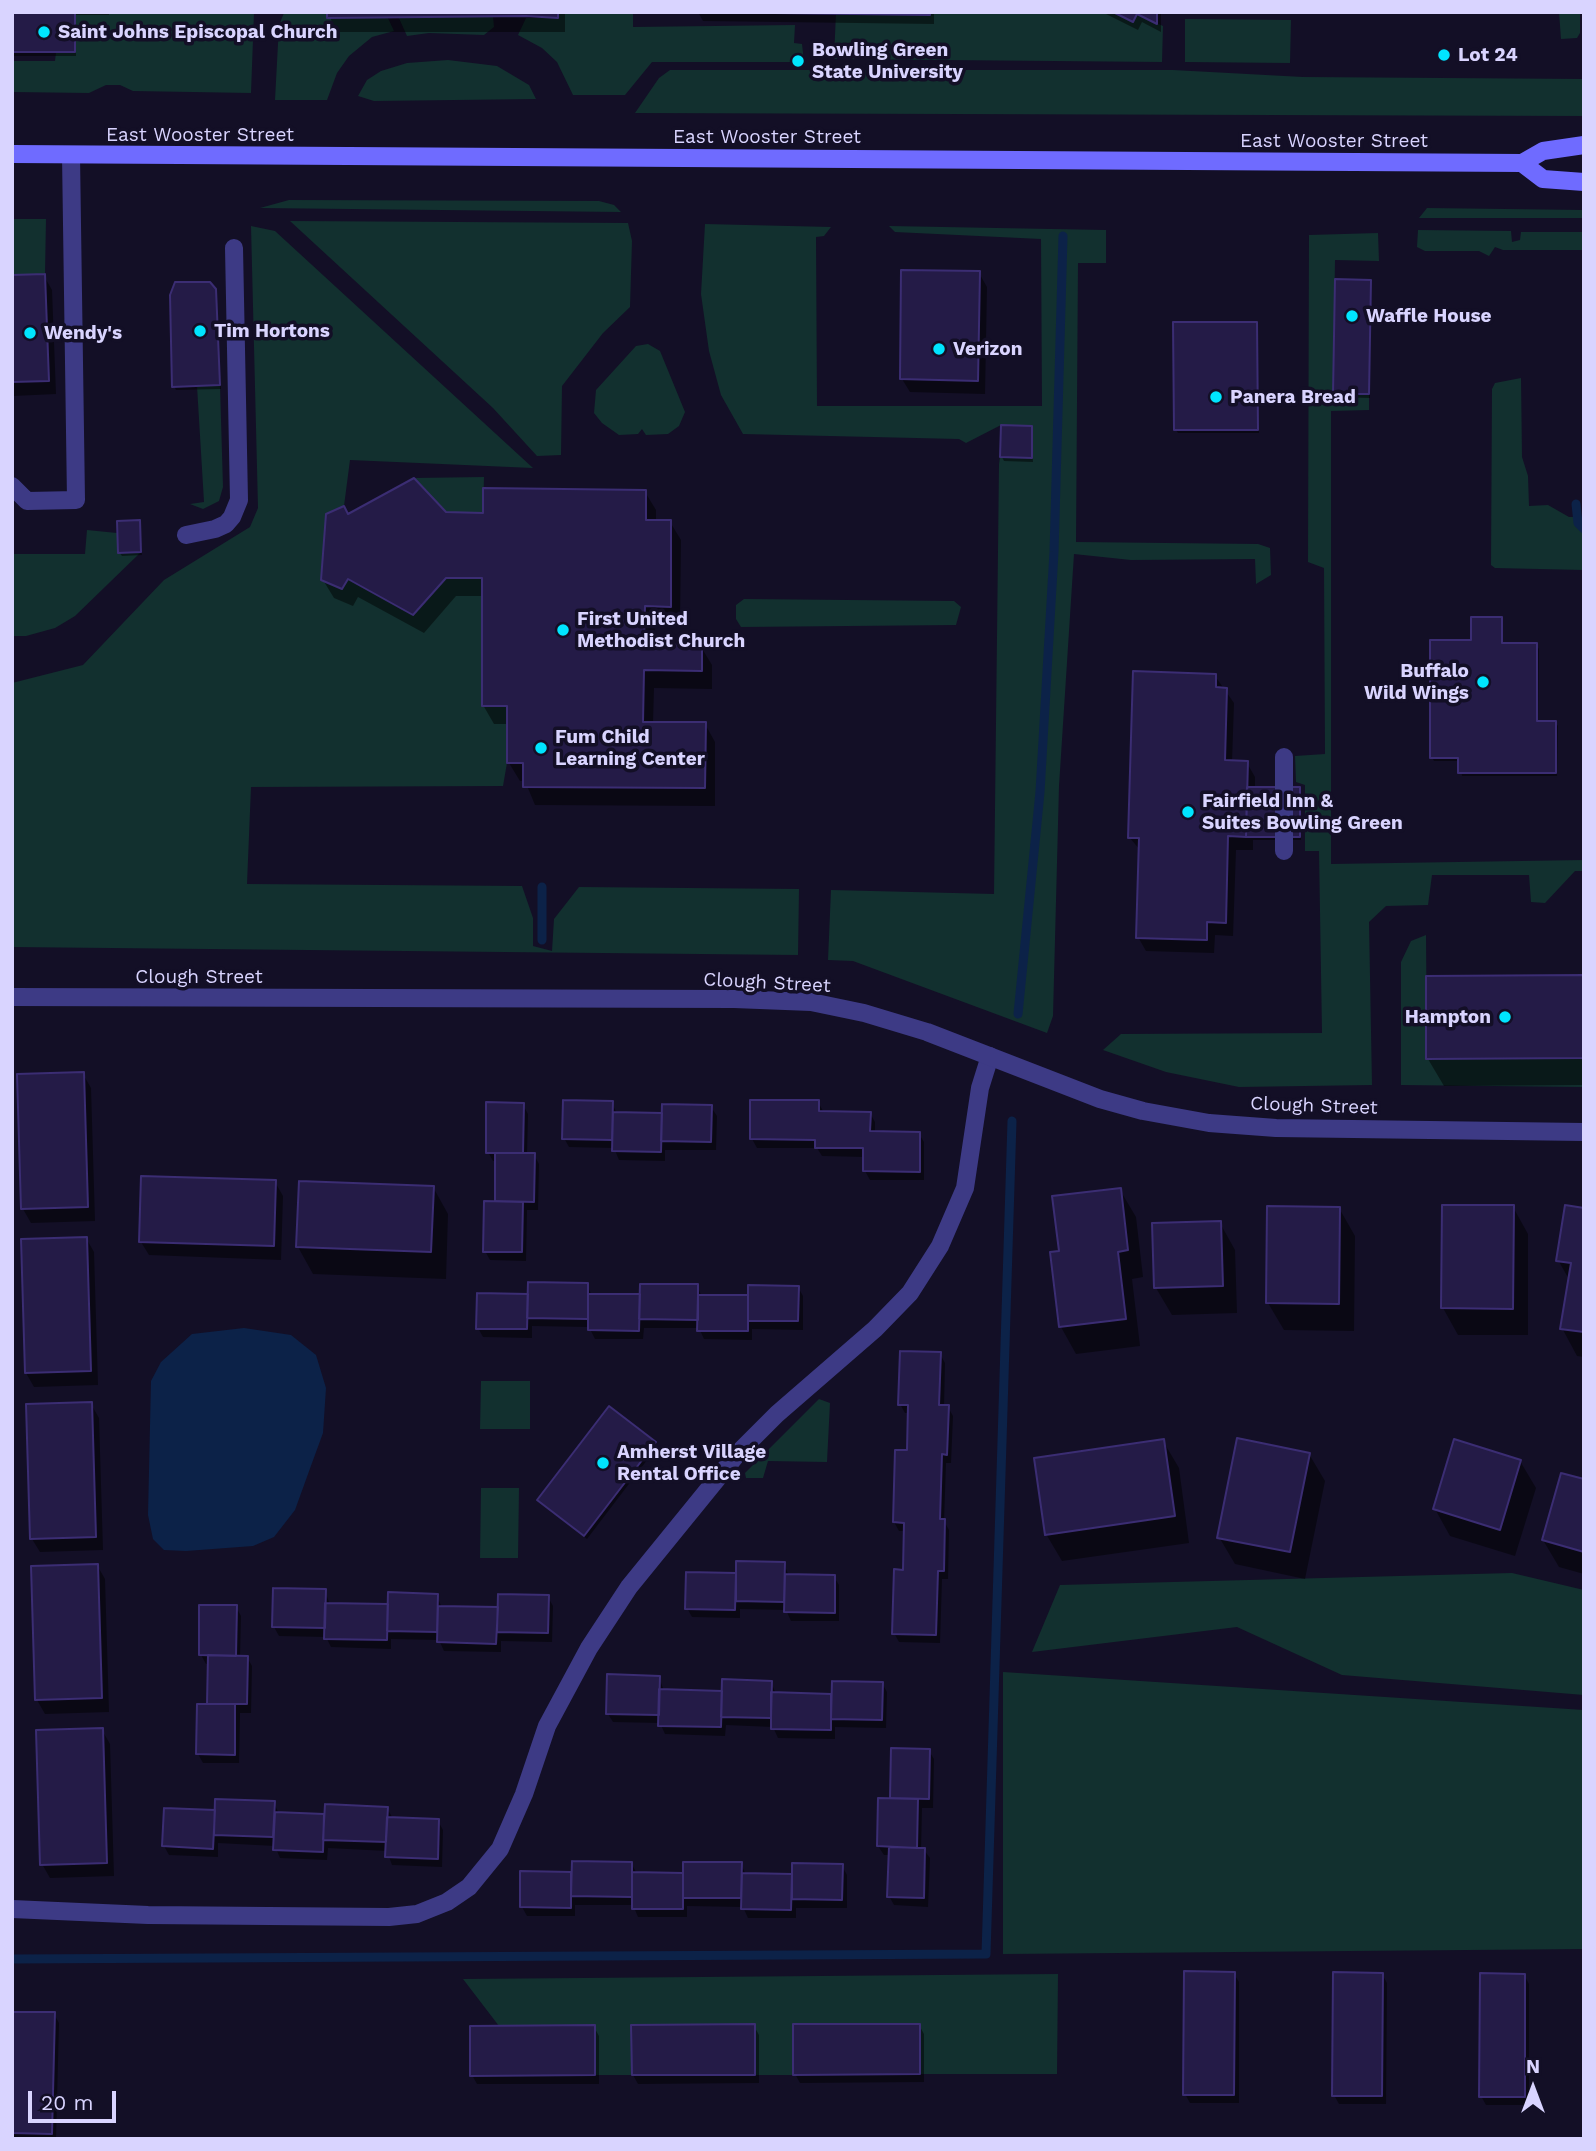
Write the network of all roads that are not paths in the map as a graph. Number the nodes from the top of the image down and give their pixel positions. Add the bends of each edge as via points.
1 (1584, 145) edge
2 (12, 154) edge
3 (71, 155) junction
4 (1522, 163) junction
5 (1584, 182) edge
6 (234, 248) dead end
7 (12, 486) edge
8 (186, 535) dead end
9 (1284, 757) dead end
10 (1283, 852) dead end
11 (12, 997) edge
12 (990, 1056) junction
13 (1584, 1132) edge
14 (12, 1909) edge

1 - 4 main road, East Wooster Street via 1543,151
2 - 3 main road, East Wooster Street
3 - 4 main road, East Wooster Street
3 - 7 street via 76,500 27,501
4 - 5 main road, East Wooster Street via 1543,179
6 - 8 street via 239,500 226,524
9 - 10 street
11 - 12 street, Clough Street via 811,1002 927,1032
12 - 13 street, Clough Street via 1100,1099 1209,1123
12 - 14 street via 980,1088 965,1188 940,1247 910,1293 883,1321 738,1453 629,1587 547,1726 500,1849 469,1888 417,1914 389,1917

